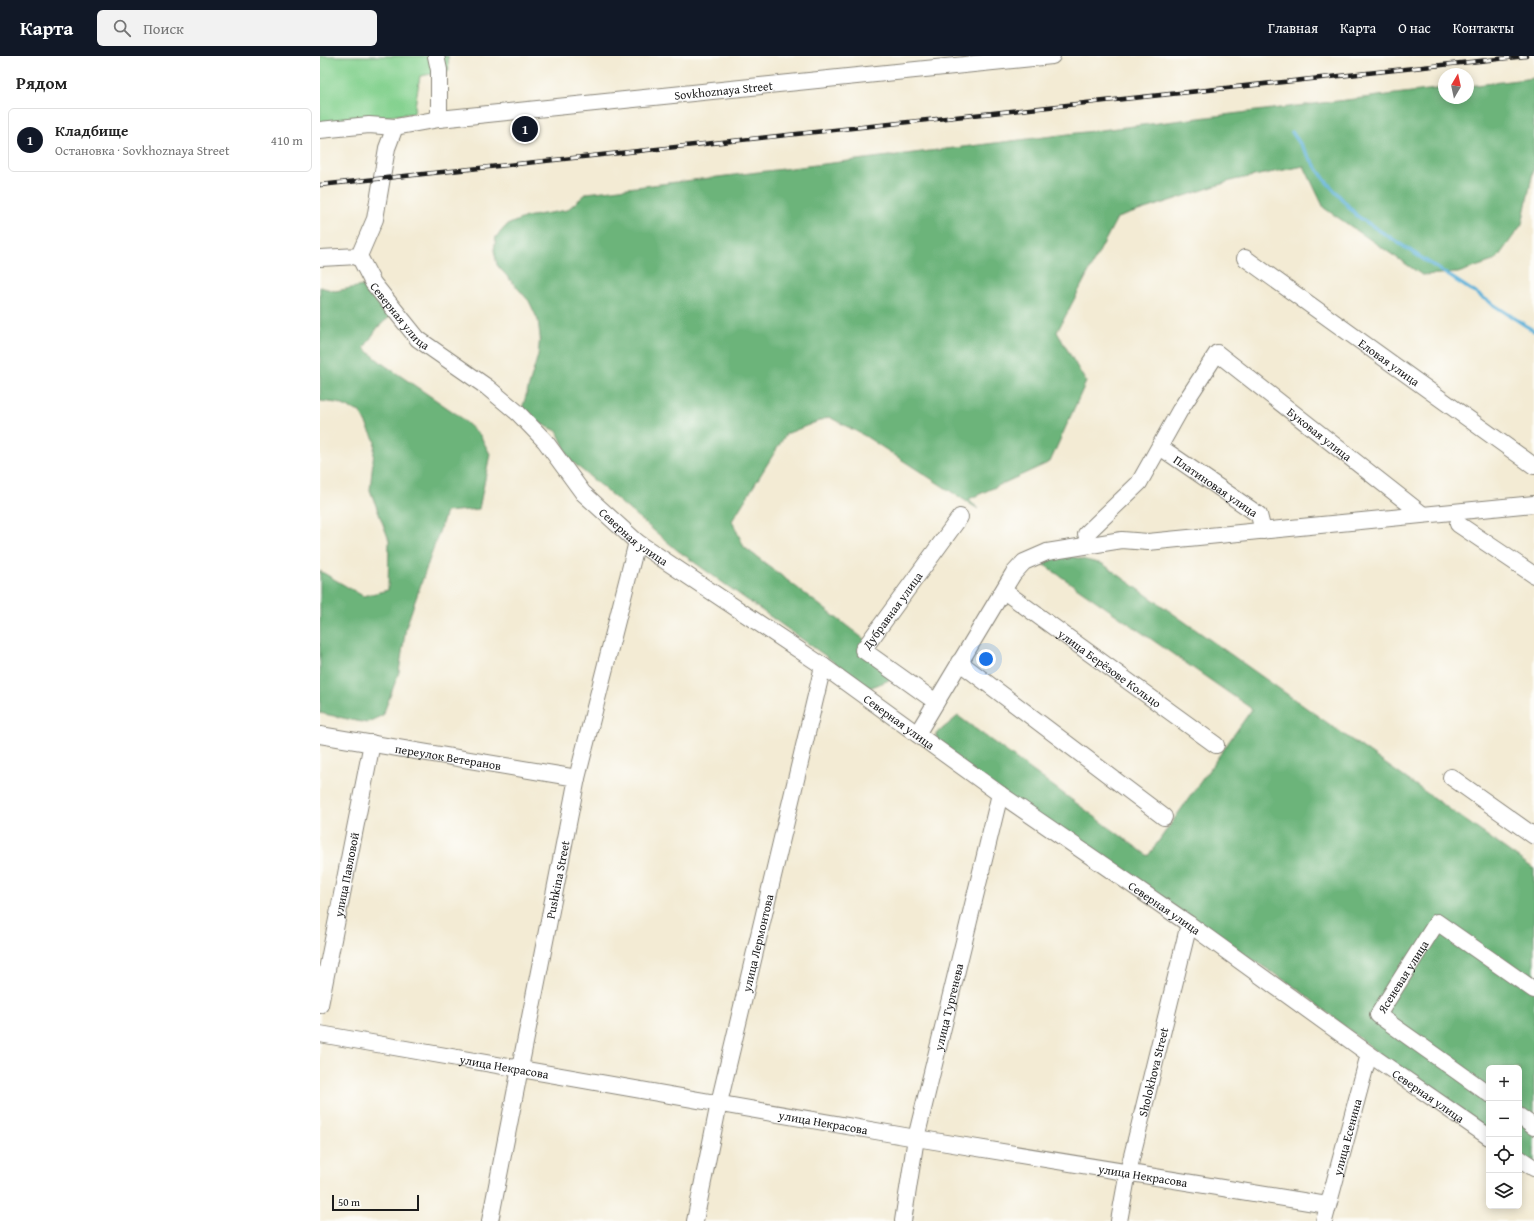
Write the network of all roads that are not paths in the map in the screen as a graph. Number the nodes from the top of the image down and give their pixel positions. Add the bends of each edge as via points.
1 (436, 56) edge
2 (1052, 56) edge
3 (439, 119) junction
4 (395, 127) junction
5 (320, 130) edge
6 (359, 256) junction
7 (320, 258) edge
8 (1245, 258) dead end
9 (1160, 447) junction
10 (1534, 466) edge
11 (1534, 504) edge
12 (1422, 514) junction
13 (960, 517) dead end
14 (1458, 524) dead end
15 (1263, 531) junction
16 (1086, 534) dead end
17 (637, 542) junction
18 (1534, 576) edge
19 (1004, 591) junction
20 (959, 662) junction
21 (823, 666) junction
22 (936, 702) junction
23 (917, 734) junction
24 (320, 735) edge
25 (372, 743) junction
26 (1216, 745) dead end
27 (1451, 777) dead end
28 (577, 778) junction
29 (1000, 794) junction
30 (1164, 817) dead end
31 (1534, 836) edge
32 (1189, 924) junction
33 (1534, 990) edge
34 (320, 1005) edge
35 (320, 1034) edge
36 (1369, 1054) junction
37 (520, 1069) junction
38 (1486, 1092) edge
39 (719, 1103) junction
40 (1522, 1118) edge
41 (1534, 1127) edge
42 (1486, 1135) edge
43 (916, 1138) junction
44 (1522, 1160) edge
45 (1534, 1168) edge
46 (1128, 1172) junction
47 (1327, 1205) junction
48 (490, 1221) edge
49 (696, 1221) edge
50 (903, 1221) edge
51 (1119, 1221) edge
52 (1324, 1221) edge

1 - 3 street via 439,70
2 - 3 street, Sovkhoznaya Street
3 - 4 street, Sovkhoznaya Street
4 - 5 street, Sovkhoznaya Street via 369,124
4 - 6 street via 387,148 375,219
6 - 7 street
6 - 17 street, Северная улица via 373,283 418,339 487,387 518,413 545,440 583,493
8 - 10 street, Еловая улица
9 - 12 street, Буковая улица via 1180,410 1217,353
9 - 15 street, Платиновая улица via 1259,515
9 - 16 street via 1139,483
11 - 12 street
12 - 15 street
13 - 22 street, Дубравная улица via 863,650
14 - 18 street
15 - 19 street via 1148,542 1122,540 1047,552 1024,562 1013,574
17 - 21 street, Северная улица
17 - 28 street, Pushkina Street
19 - 20 street
19 - 26 street, улица Берёзове Кольцо
20 - 22 street
20 - 30 street
21 - 23 street, Северная улица
21 - 39 street, улица Лермонтова
22 - 23 street
23 - 29 street, Северная улица
24 - 25 street, переулок Ветеранов
25 - 28 street, переулок Ветеранов
25 - 34 street, улица Павловой
27 - 31 street
28 - 37 street, Pushkina Street
29 - 32 street, Северная улица
29 - 43 street, улица Тургенева
32 - 36 street, Северная улица
32 - 46 street, Sholokhova Street
33 - 38 street, Ясеневая улица via 1437,922 1378,1015
35 - 37 street, улица Некрасова
36 - 42 street, Северная улица
36 - 47 street, улица Есенина
37 - 39 street, улица Некрасова
37 - 48 street, Pushkina Street
39 - 43 street, улица Некрасова
39 - 49 street, улица Лермонтова
40 - 41 street
43 - 46 street, улица Некрасова
43 - 50 street, улица Тургенева
44 - 45 street
46 - 47 street, улица Некрасова
46 - 51 street, Sholokhova Street
47 - 52 street, улица Есенина

